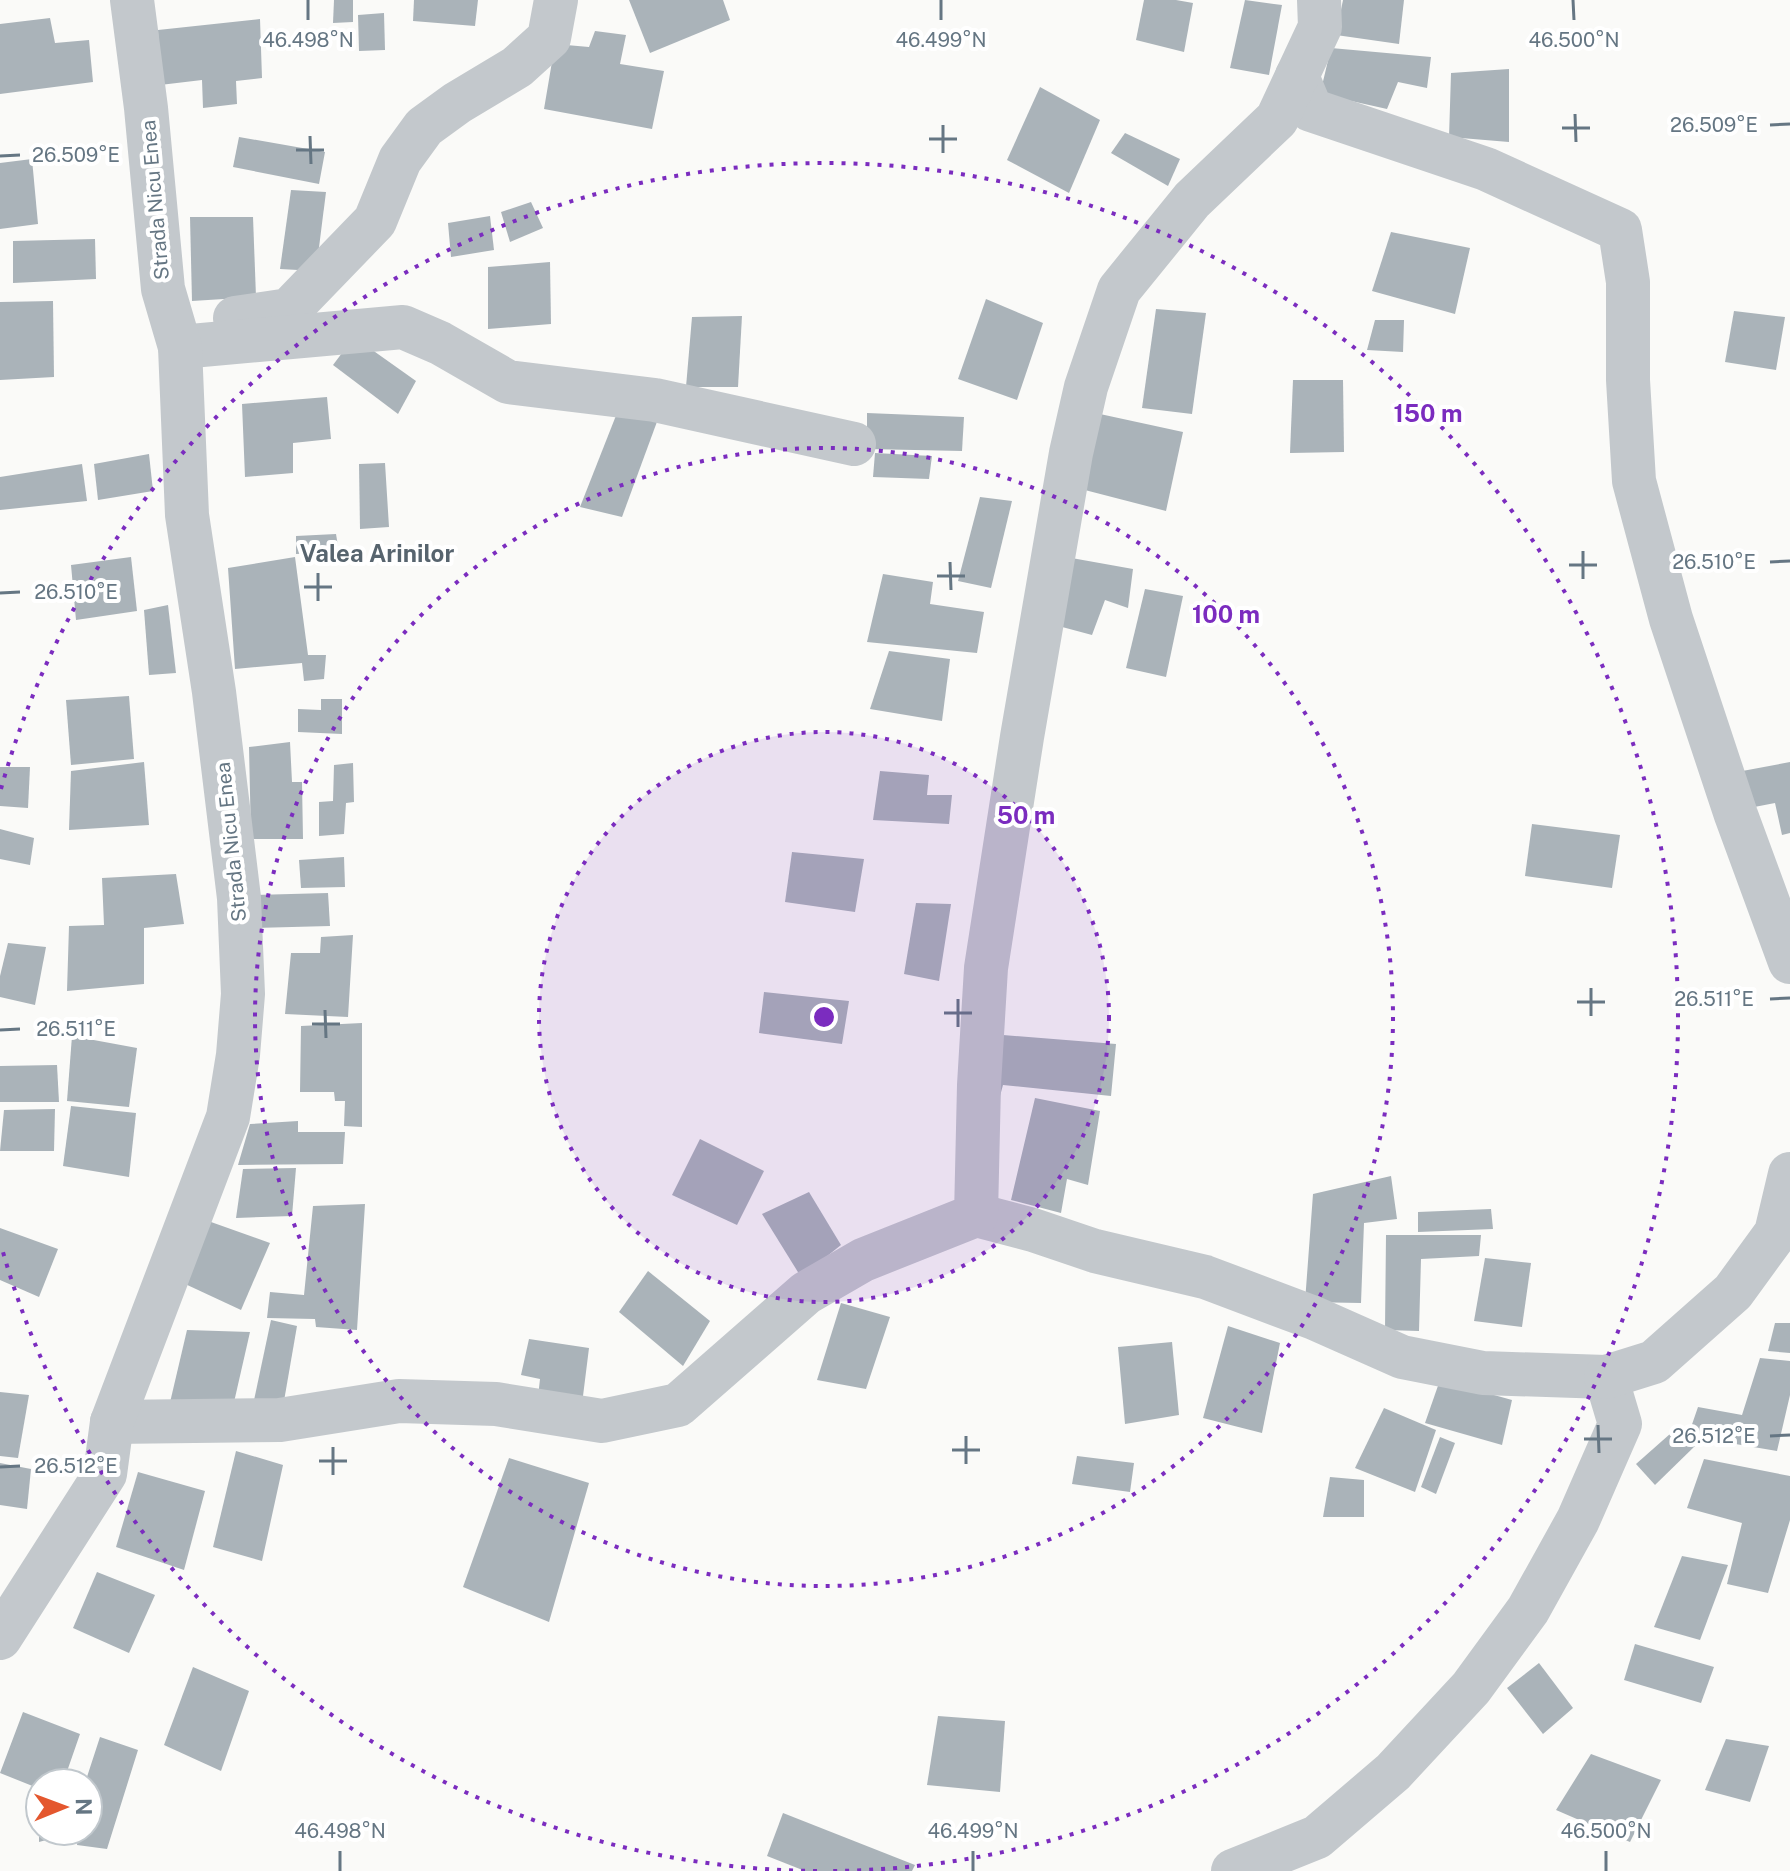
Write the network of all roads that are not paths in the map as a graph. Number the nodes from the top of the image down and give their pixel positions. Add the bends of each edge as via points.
1 (132, 0) edge
2 (556, 0) edge
3 (1319, 0) edge
4 (1297, 76) junction
5 (163, 289) junction
6 (180, 347) junction
7 (854, 444) dead end
8 (1790, 962) edge
9 (1790, 1174) edge
10 (976, 1215) junction
11 (1606, 1377) junction
12 (112, 1422) junction
13 (0, 1638) edge
14 (1233, 1871) edge

1 - 5 street, Strada Nicu Enea
2 - 5 street via 549,38 517,67 424,127 400,160 375,221 289,310 204,323
3 - 4 street via 1320,27
4 - 8 street via 1311,110 1486,169 1620,230 1628,282 1634,481 1671,619
4 - 10 street via 1277,119 1192,200 1119,290 1086,387 1060,513 986,968
5 - 6 street, Strada Nicu Enea
6 - 7 street via 403,327 508,382 655,400
6 - 12 street, Strada Nicu Enea via 187,515 237,882 243,994 228,1117
9 - 11 street via 1776,1233 1733,1292 1654,1362
10 - 11 street via 1205,1277 1402,1357 1483,1373
10 - 12 street via 863,1260 806,1293 678,1405 602,1421 496,1404 399,1401 280,1420
11 - 14 street via 1620,1424 1578,1520 1528,1610 1471,1688 1393,1772 1317,1837
12 - 13 street, Strada Nicu Enea via 105,1474

